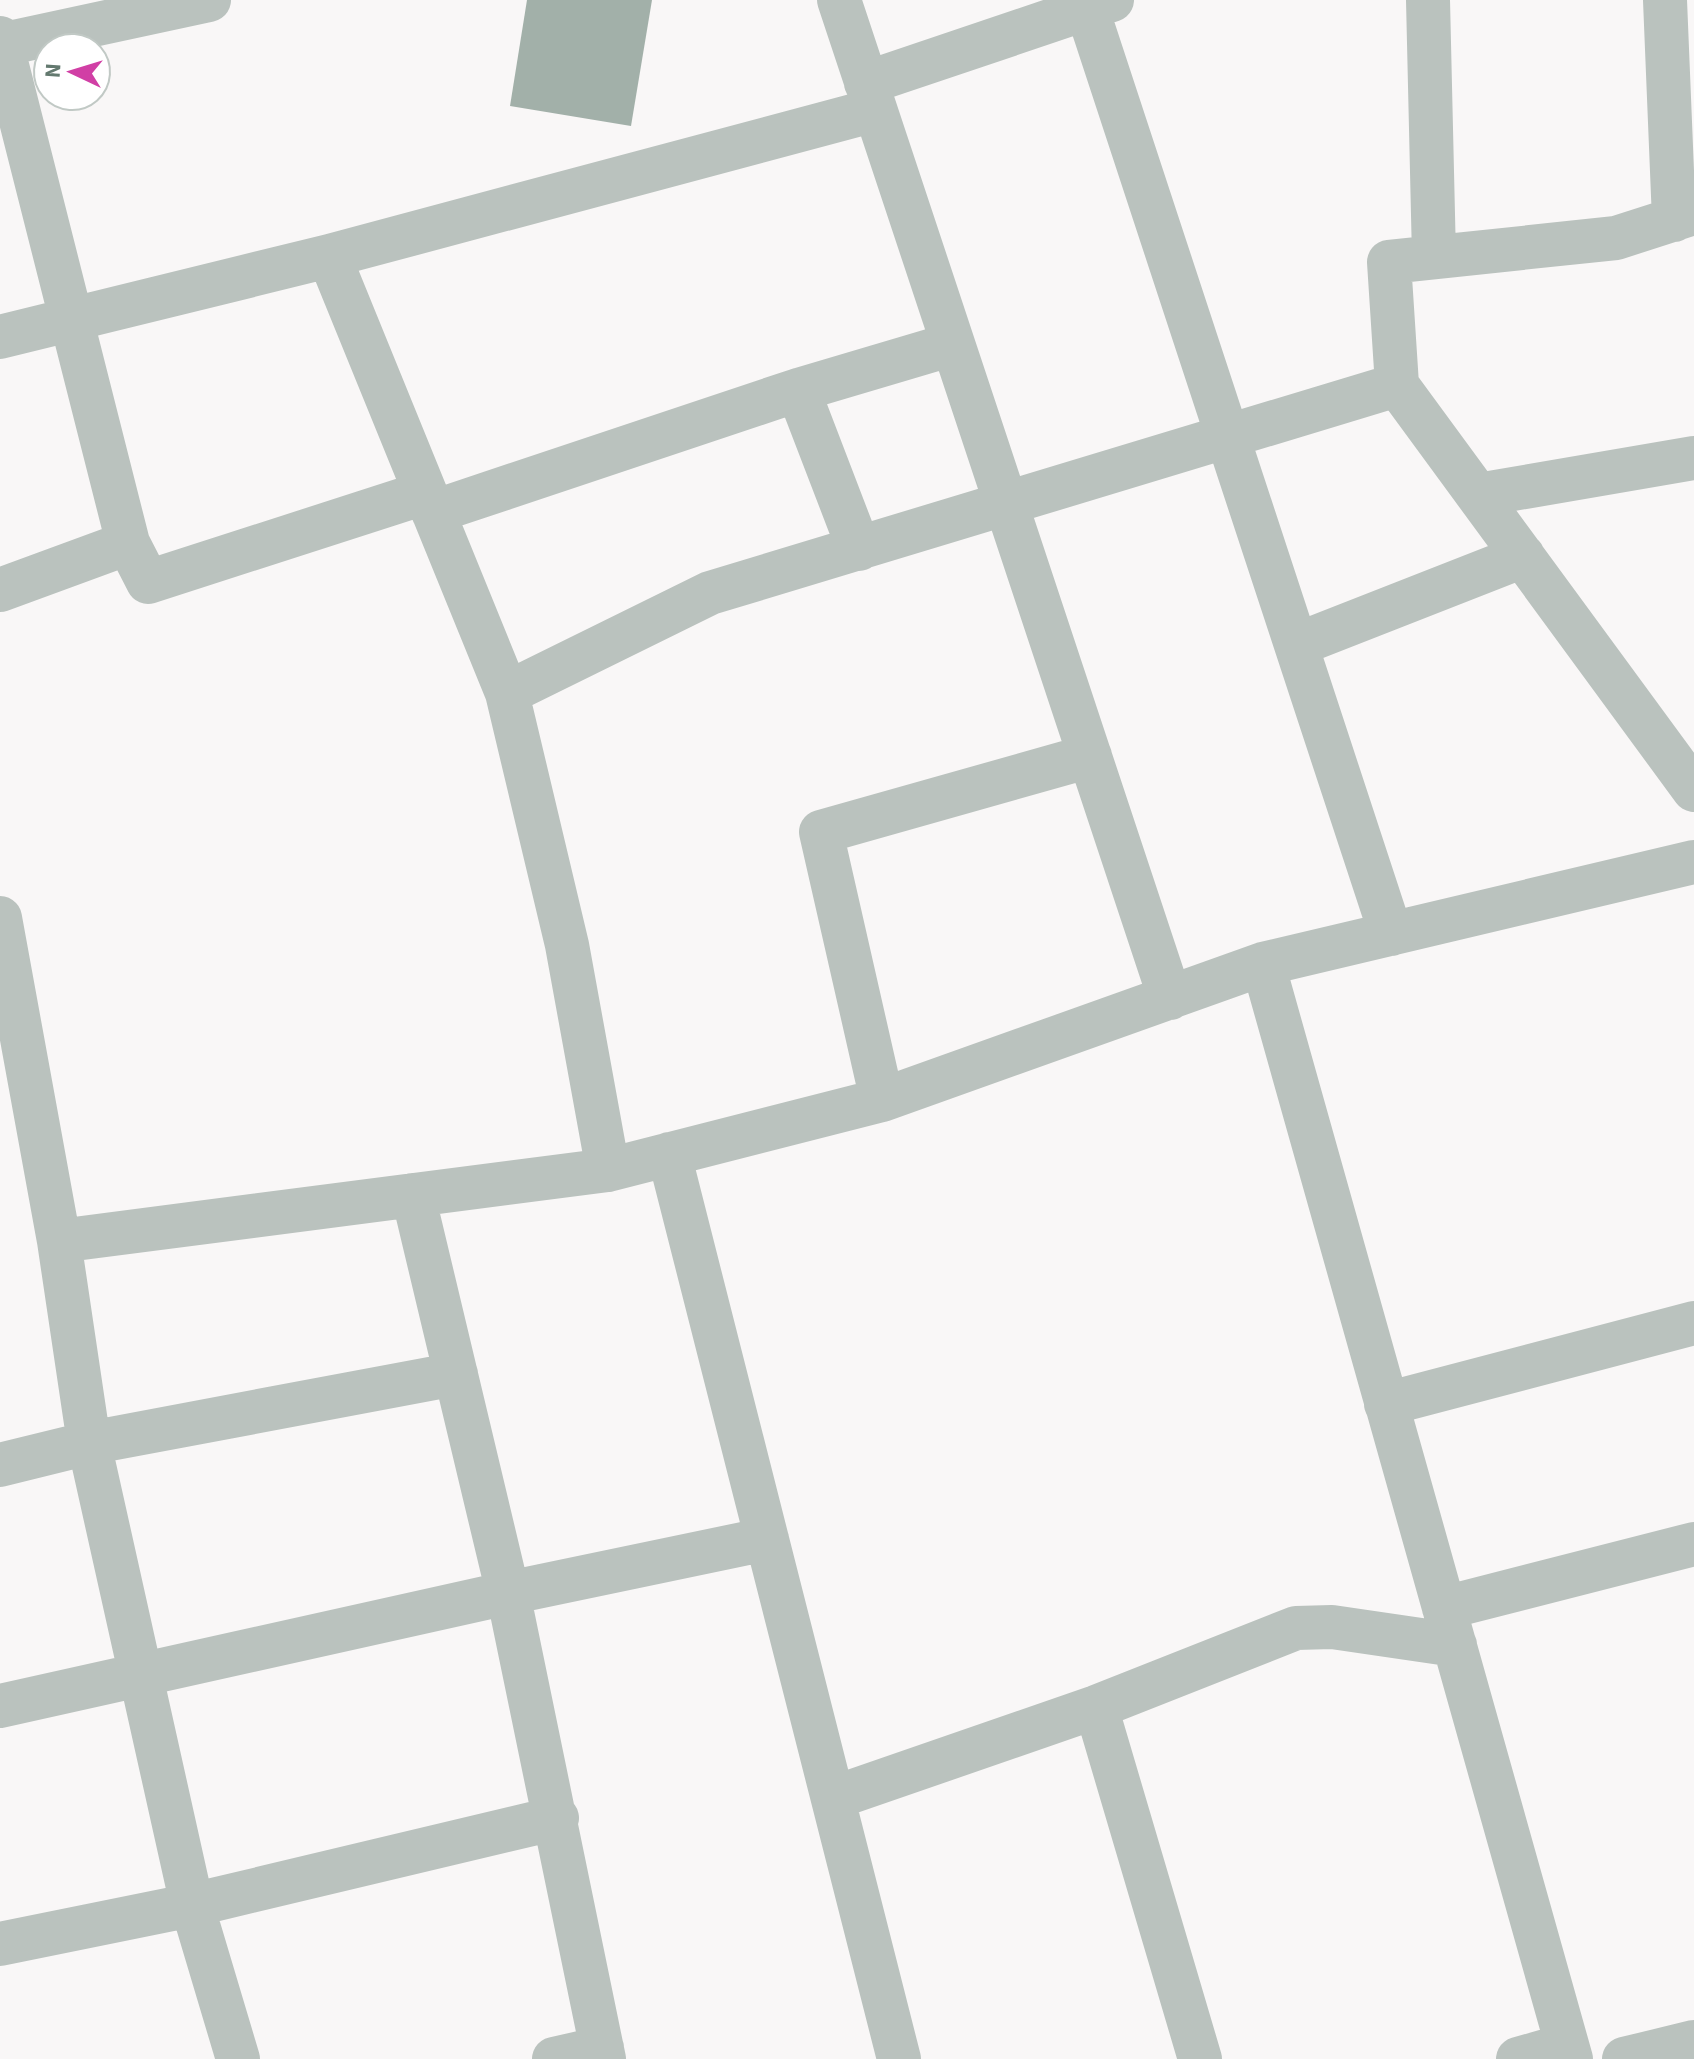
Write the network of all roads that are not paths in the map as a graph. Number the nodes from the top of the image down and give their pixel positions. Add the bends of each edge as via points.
1 (209, 0) edge
2 (839, 0) edge
3 (1428, 0) edge
4 (1099, 4) edge
5 (1675, 23) edge
6 (0, 43) edge
7 (871, 96) junction
8 (1684, 216) edge
9 (329, 256) junction
10 (1434, 257) junction
11 (71, 320) junction
12 (0, 337) edge
13 (953, 344) junction
14 (1397, 385) junction
15 (798, 390) junction
16 (1227, 436) junction
17 (1694, 458) edge
18 (1478, 495) junction
19 (429, 502) junction
20 (1006, 504) junction
21 (128, 543) junction
22 (859, 549) junction
23 (1523, 556) junction
24 (0, 590) edge
25 (1296, 645) junction
26 (507, 693) junction
27 (1090, 756) junction
28 (1694, 790) edge
29 (1694, 862) edge
30 (0, 918) edge
31 (1391, 934) junction
32 (1263, 964) junction
33 (1170, 998) junction
34 (13, 1061) edge
35 (882, 1100) junction
36 (669, 1154) junction
37 (608, 1170) junction
38 (413, 1195) junction
39 (59, 1241) junction
40 (1694, 1323) edge
41 (456, 1374) junction
42 (1386, 1404) junction
43 (89, 1443) junction
44 (0, 1465) edge
45 (767, 1539) junction
46 (1694, 1544) edge
47 (508, 1593) junction
48 (1449, 1626) junction
49 (138, 1674) junction
50 (0, 1706) edge
51 (1096, 1707) junction
52 (833, 1798) junction
53 (557, 1818) junction
54 (192, 1905) junction
55 (0, 1944) edge
56 (1694, 2042) edge
57 (1569, 2052) edge
58 (603, 2054) edge
59 (238, 2059) edge
60 (554, 2059) edge
61 (899, 2059) edge
62 (1200, 2059) edge
63 (1518, 2059) edge
64 (1624, 2059) edge

1 - 6 street
2 - 7 street
3 - 10 street
4 - 7 street
4 - 16 street
5 - 8 street
6 - 11 street
7 - 9 street
7 - 13 street
8 - 10 street via 1616,238
9 - 11 street
9 - 19 street
10 - 14 street via 1389,262
11 - 12 street
11 - 21 street
13 - 15 street
13 - 20 street
14 - 16 street
14 - 18 street
15 - 19 street
15 - 22 street
16 - 20 street
16 - 25 street
17 - 18 street
18 - 23 street
19 - 21 street via 148,582
19 - 26 street
20 - 22 street
20 - 27 street
21 - 24 street
22 - 26 street via 710,593
23 - 25 street
23 - 28 street
25 - 31 street
26 - 37 street via 567,945
27 - 33 street
27 - 35 street via 821,832
29 - 31 street
30 - 34 street
31 - 32 street
32 - 33 street
32 - 42 street
33 - 35 street
34 - 39 street
35 - 36 street
36 - 37 street
36 - 45 street
37 - 38 street
38 - 39 street
38 - 41 street
39 - 43 street
40 - 42 street
41 - 43 street
41 - 47 street
42 - 48 street
43 - 44 street
43 - 49 street
45 - 47 street
45 - 52 street
46 - 48 street
47 - 49 street
47 - 53 street
48 - 51 street via 1296,1628
48 - 57 street
49 - 50 street
49 - 54 street
51 - 52 street
51 - 62 street
52 - 61 street
53 - 54 street
53 - 58 street
54 - 55 street
54 - 59 street
56 - 64 street
57 - 63 street
58 - 60 street

